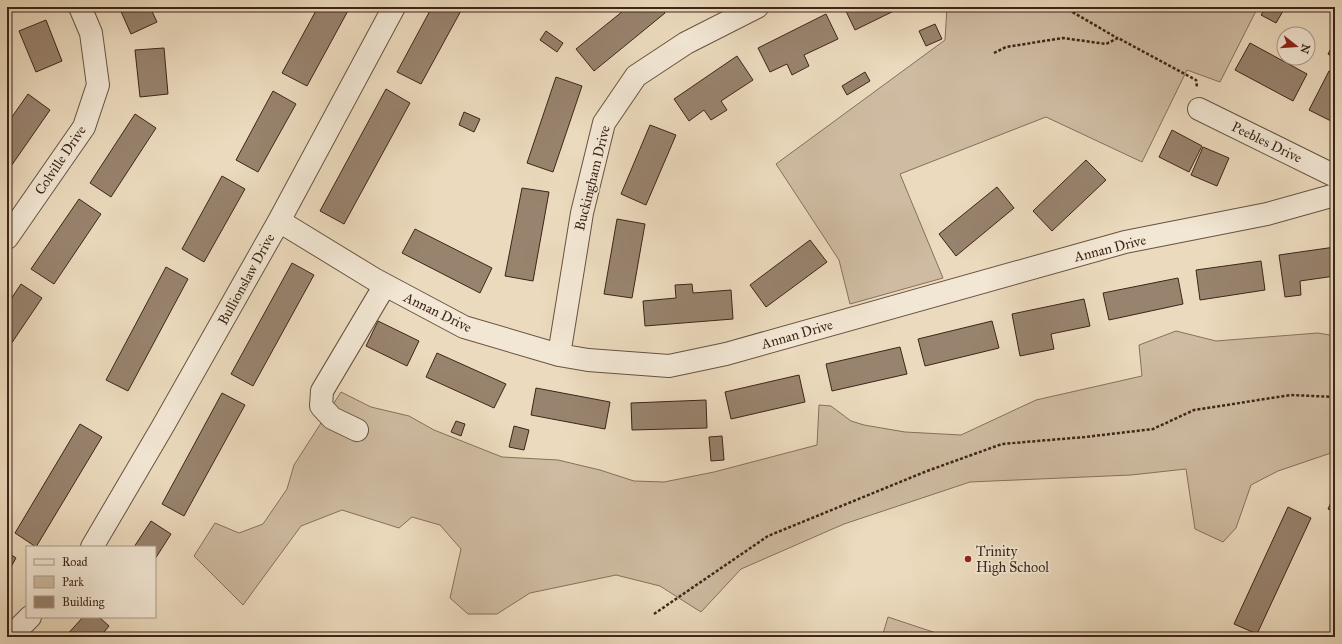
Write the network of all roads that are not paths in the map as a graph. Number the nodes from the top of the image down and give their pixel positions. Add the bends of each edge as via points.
1 (80, 7) edge
2 (394, 7) edge
3 (757, 7) edge
4 (1199, 109) road end
5 (1335, 176) edge
6 (1335, 195) edge
7 (279, 221) junction
8 (7, 238) edge
9 (385, 285) junction
10 (558, 355) junction
11 (357, 430) dead end
12 (93, 546) edge
13 (29, 618) edge
14 (10, 637) edge

1 - 8 street, Colville Drive via 91,33 98,85 84,127
2 - 7 street, Bullionslaw Drive
3 - 10 street, Buckingham Drive via 686,43 636,76 604,123 582,213
4 - 5 street, Peebles Drive
6 - 10 street, Annan Drive via 1267,214 1126,242 726,354 669,366 588,360
7 - 9 street, Annan Drive
7 - 12 street, Bullionslaw Drive
9 - 10 street, Annan Drive via 464,327
9 - 11 street via 322,391 321,406 332,418
13 - 14 street

